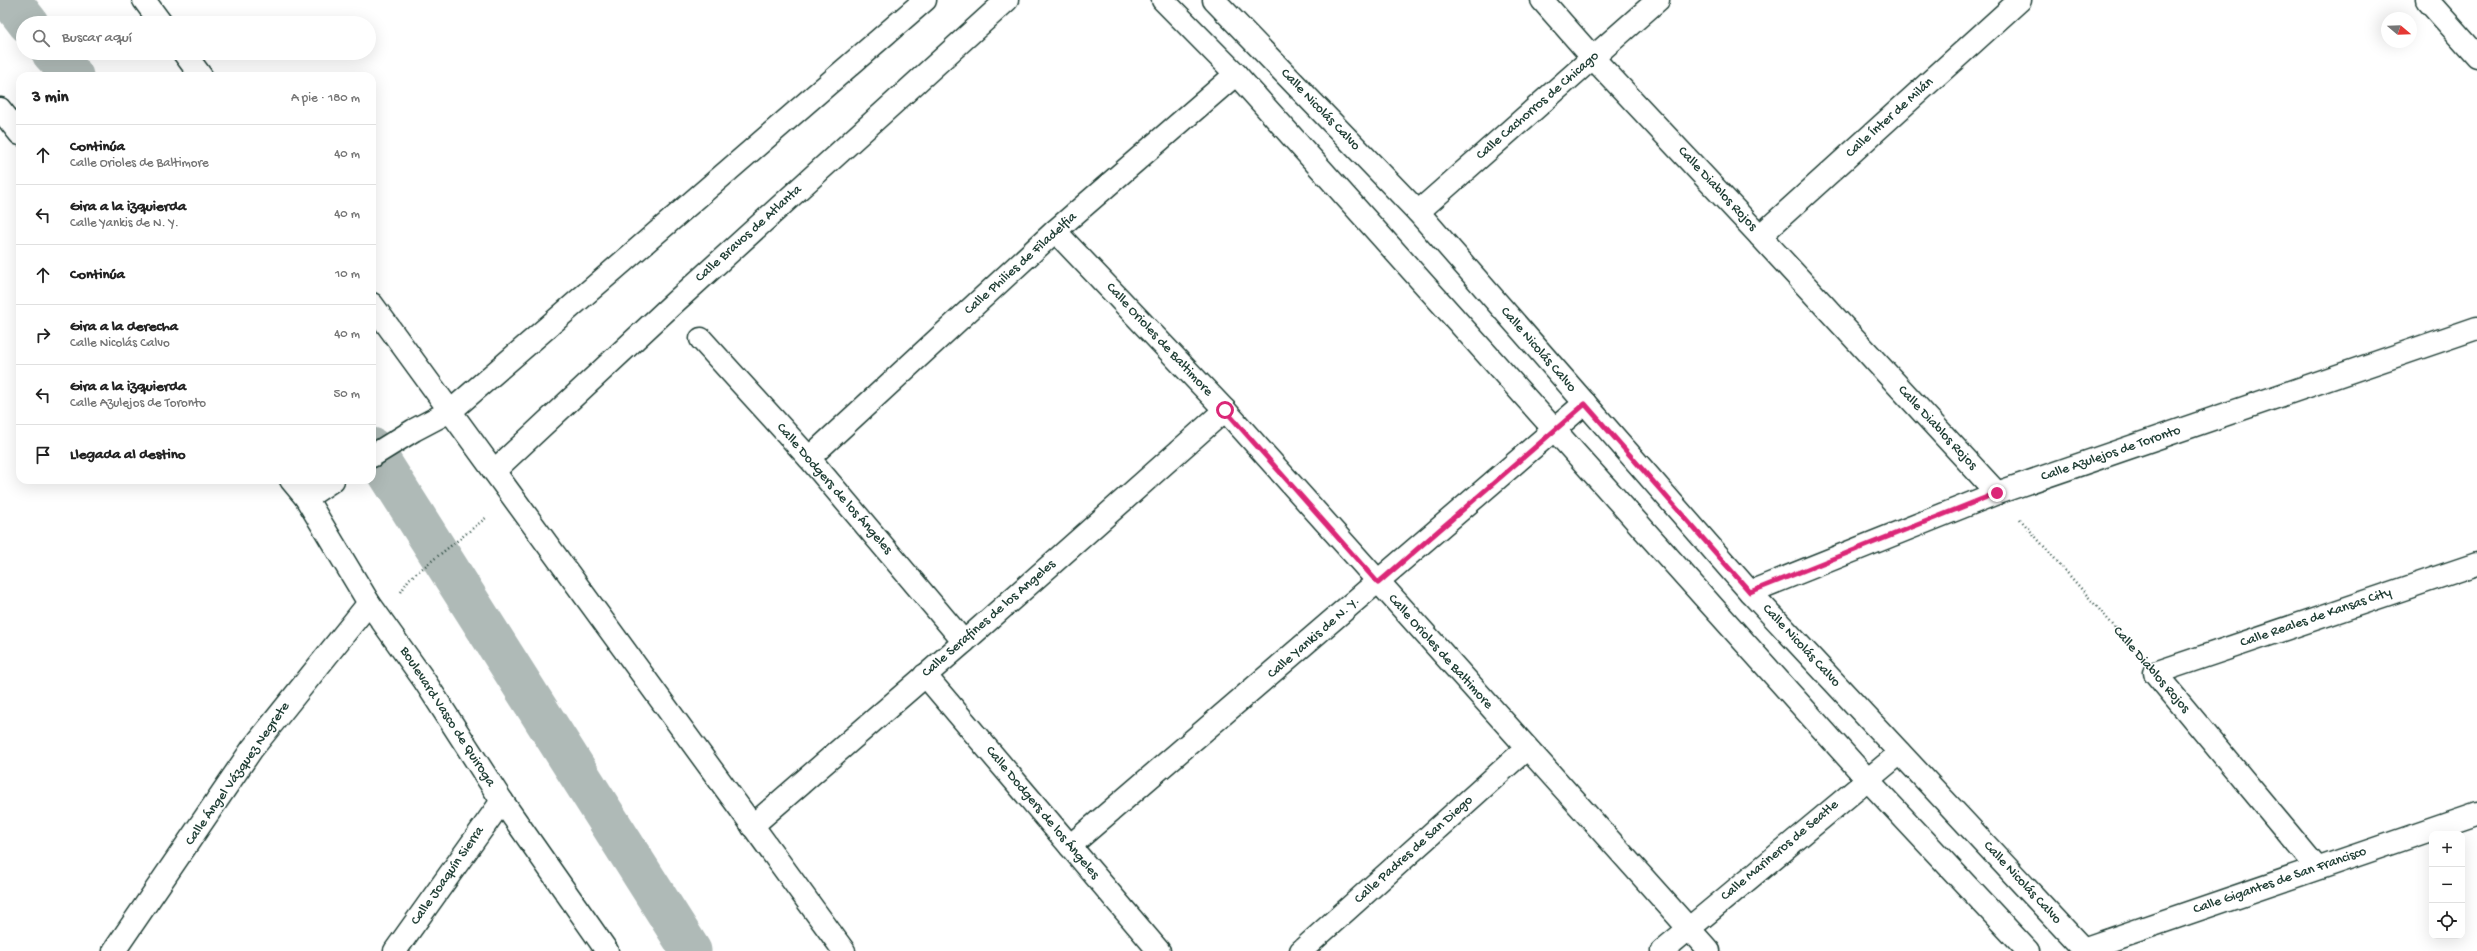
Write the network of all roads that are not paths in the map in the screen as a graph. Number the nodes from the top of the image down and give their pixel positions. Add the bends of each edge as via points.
1 (144, 0) edge
2 (925, 0) edge
3 (1007, 0) edge
4 (1163, 0) edge
5 (1214, 0) edge
6 (1542, 0) edge
7 (1658, 0) edge
8 (2020, 0) edge
9 (2427, 0) edge
10 (156, 16) edge
11 (2477, 56) edge
12 (1593, 58) junction
13 (189, 60) edge
14 (198, 72) edge
15 (1236, 74) junction
16 (0, 109) edge
17 (16, 129) edge
18 (1418, 212) junction
19 (1055, 231) junction
20 (1760, 236) junction
21 (376, 309) edge
22 (2477, 328) edge
23 (701, 339) dead end
24 (1585, 404) junction
25 (452, 410) junction
26 (1225, 410) junction
27 (1556, 430) junction
28 (376, 454) edge
29 (809, 458) junction
30 (494, 471) junction
31 (294, 484) edge
32 (327, 484) edge
33 (1997, 493) junction
34 (306, 498) junction
35 (2477, 564) edge
36 (1378, 583) junction
37 (1750, 592) junction
38 (369, 603) junction
39 (964, 642) junction
40 (2155, 673) joint
41 (925, 675) junction
42 (1527, 748) junction
43 (1900, 753) junction
44 (1867, 778) junction
45 (502, 801) junction
46 (2477, 814) edge
47 (752, 826) junction
48 (1070, 846) junction
49 (2317, 868) junction
50 (1688, 928) junction
51 (2084, 950) edge
52 (114, 951) edge
53 (395, 951) edge
54 (607, 951) edge
55 (844, 951) edge
56 (1159, 951) edge
57 (1301, 951) edge
58 (1662, 951) edge
59 (1709, 951) edge
60 (2028, 951) edge

1 - 10 street
2 - 25 street
3 - 30 street, Calle Bravos de Atlanta via 675,302
4 - 15 street
5 - 18 street, Calle Nicolás Calvo
6 - 12 street, Calle Diablos Rojos
7 - 12 street, Calle Cachorros de Chicago
8 - 20 street, Calle Ínter de Milán
9 - 11 street
12 - 18 street, Calle Cachorros de Chicago
12 - 20 street, Calle Diablos Rojos
13 - 14 street
15 - 19 street, Calle Philies de Filadelfia
15 - 27 street
16 - 17 street
18 - 24 street, Calle Nicolás Calvo
19 - 26 street, Calle Orioles de Baltimore
19 - 29 street, Calle Philies de Filadelfia
20 - 33 street, Calle Diablos Rojos
21 - 25 street
22 - 33 street, Calle Azulejos de Toronto
23 - 29 street, Calle Dodgers de los Ángeles
24 - 27 street, Calle Yankis de N. Y.
24 - 37 street, Calle Nicolás Calvo
25 - 28 street
25 - 30 street
26 - 36 street, Calle Orioles de Baltimore
26 - 39 street, Calle Serafines de los Angeles
27 - 36 street, Calle Yankis de N. Y.
27 - 44 street
29 - 39 street, Calle Dodgers de los Ángeles
30 - 47 street
31 - 34 street, Boulevard Vasco de Quiroga
32 - 34 street
33 - 37 street, Calle Azulejos de Toronto
34 - 38 street, Boulevard Vasco de Quiroga
35 - 40 street, Calle Reales de Kansas City
36 - 42 street, Calle Orioles de Baltimore
36 - 48 street, Calle Yankis de N. Y.
37 - 43 street, Calle Nicolás Calvo
38 - 45 street, Boulevard Vasco de Quiroga via 424,680
38 - 52 street, Calle Ángel Vázquez Negrete via 252,749
39 - 41 street, Calle Serafines de los Angeles
40 - 49 street, Calle Diablos Rojos
41 - 47 street, Calle Serafines de los Angeles
41 - 48 street, Calle Dodgers de los Ángeles
42 - 50 street, Calle Orioles de Baltimore
42 - 57 street, Calle Padres de San Diego
43 - 44 street, Calle Marineros de Seatle
43 - 51 street, Calle Nicolás Calvo
44 - 50 street, Calle Marineros de Seatle
44 - 60 street
45 - 53 street, Calle Joaquín Sierra
45 - 54 street, Boulevard Vasco de Quiroga
46 - 49 street, Calle Gigantes de San Francisco
47 - 55 street
48 - 56 street, Calle Dodgers de los Ángeles
49 - 51 street, Calle Gigantes de San Francisco
50 - 58 street, Calle Marineros de Seatle
50 - 59 street, Calle Orioles de Baltimore

